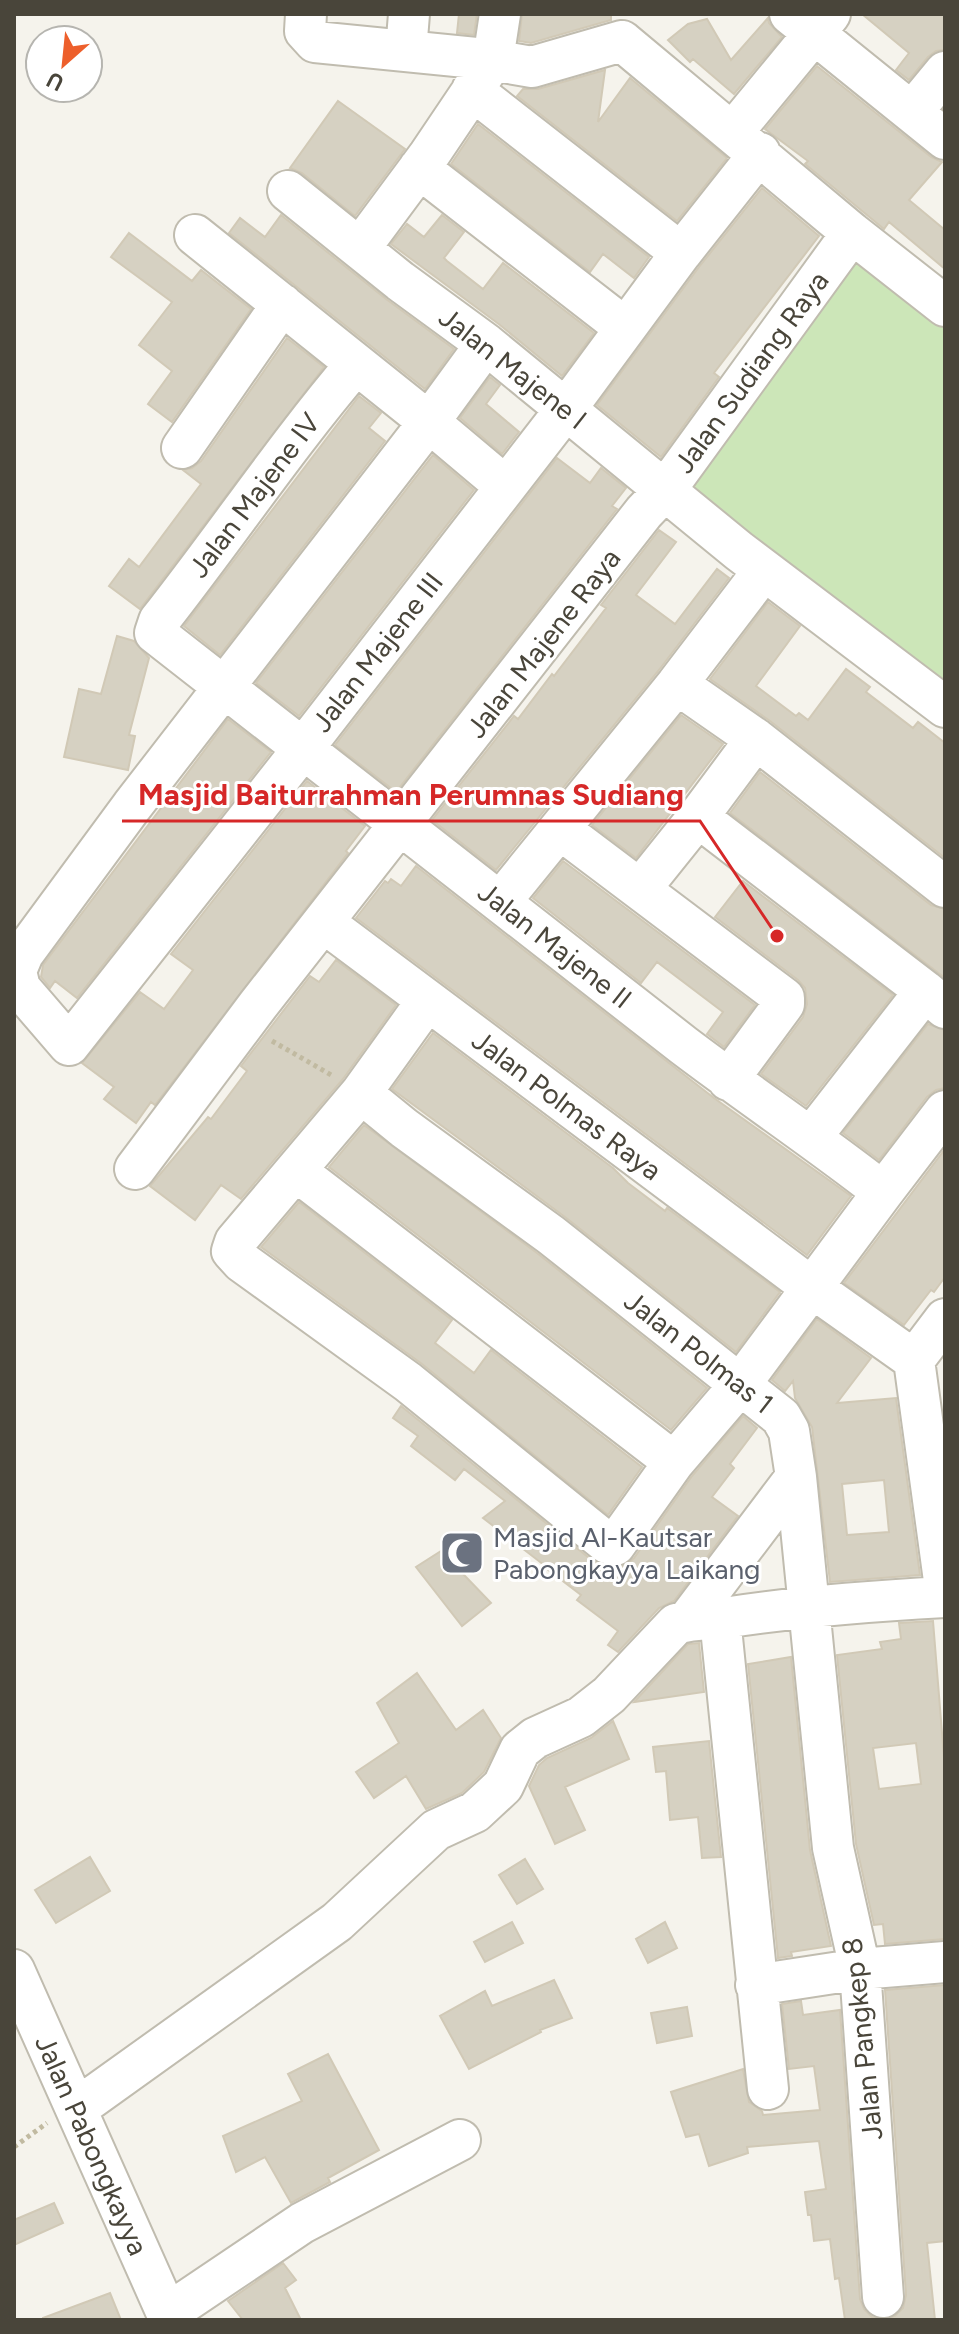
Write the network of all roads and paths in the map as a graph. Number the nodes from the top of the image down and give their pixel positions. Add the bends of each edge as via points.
1 (306, 14) edge
2 (500, 14) edge
3 (812, 20) edge
4 (624, 27) edge
5 (408, 32) edge
6 (945, 72) edge
7 (483, 75) junction
8 (912, 112) junction
9 (945, 139) edge
10 (746, 142) junction
11 (424, 162) junction
12 (288, 191) dead end
13 (852, 233) junction
14 (195, 235) dead end
15 (360, 248) junction
16 (681, 253) junction
17 (282, 304) junction
18 (945, 306) edge
19 (624, 327) junction
20 (486, 344) junction
21 (356, 364) junction
22 (566, 409) junction
23 (429, 422) junction
24 (182, 448) dead end
25 (505, 486) junction
26 (666, 489) junction
27 (764, 570) junction
28 (155, 628) joint
29 (677, 684) junction
30 (224, 687) junction
31 (945, 707) edge
32 (756, 739) junction
33 (302, 750) junction
34 (698, 817) junction
35 (400, 826) junction
36 (561, 830) junction
37 (945, 887) edge
38 (641, 888) junction
39 (501, 901) junction
40 (323, 922) junction
41 (935, 1000) edge
42 (427, 1001) junction
43 (244, 1024) junction
44 (728, 1080) junction
45 (361, 1093) junction
46 (945, 1111) edge
47 (812, 1136) junction
48 (135, 1169) dead end
49 (296, 1171) junction
50 (883, 1192) junction
51 (811, 1287) junction
52 (945, 1319) edge
53 (914, 1360) junction
54 (739, 1386) junction
55 (674, 1462) junction
56 (796, 1477) junction
57 (939, 1494) edge
58 (945, 1588) edge
59 (945, 1597) edge
60 (808, 1606) junction
61 (704, 1619) junction
62 (822, 1734) joint
63 (945, 1962) edge
64 (860, 1969) junction
65 (14, 1970) edge
66 (756, 1985) junction
67 (768, 2089) dead end
68 (76, 2109) junction
69 (460, 2140) dead end
70 (883, 2297) dead end
71 (168, 2317) edge

1 - 5 street via 305,31 315,42
2 - 7 street
3 - 8 street
3 - 10 street, Jalan Majene III
4 - 7 street via 543,66
4 - 10 street
5 - 7 street
6 - 8 street
7 - 11 street
7 - 16 street
8 - 9 street
10 - 13 street
10 - 16 street, Jalan Majene III
11 - 15 street
11 - 19 street
12 - 15 street, Jalan Majene I
13 - 18 street
13 - 26 street, Jalan Sudiang Raya
14 - 17 street
15 - 20 street, Jalan Majene I
16 - 19 street, Jalan Majene III
17 - 21 street
17 - 24 street
19 - 22 street, Jalan Majene III
20 - 22 street, Jalan Majene I
20 - 23 street
21 - 23 street
21 - 28 street, Jalan Majene IV
22 - 25 street, Jalan Majene III
22 - 26 street, Jalan Majene I
23 - 25 street
23 - 30 street
25 - 33 street, Jalan Majene III
26 - 27 street, Jalan Sudiang Raya
26 - 35 street, Jalan Majene Raya
27 - 29 street
27 - 31 street, Jalan Sudiang Raya
28 - 30 street, Jalan Majene II via 158,636
29 - 32 street
29 - 36 street
30 - 33 street, Jalan Majene II
30 - 33 street, Jalan Majene III via 23,954 16,971 20,988 69,1045
32 - 34 street
32 - 37 street
33 - 35 street, Jalan Majene II
34 - 38 street
34 - 41 street
35 - 39 street, Jalan Majene II
35 - 40 street, Jalan Majene Raya
36 - 38 street
36 - 39 street
38 - 44 street via 784,998
39 - 44 street, Jalan Majene II
40 - 42 street, Jalan Polmas Raya
40 - 43 street, Jalan Majene Raya
41 - 47 street
42 - 45 street
42 - 51 street, Jalan Polmas Raya
43 - 45 path
43 - 48 street, Jalan Majene Raya
44 - 47 street, Jalan Majene II
45 - 49 street
45 - 54 street, Jalan Polmas 1 via 551,1235
46 - 50 street
47 - 50 street, Jalan Majene II
49 - 55 street
49 - 55 street via 232,1251 408,1382 607,1543 615,1545
50 - 51 street
51 - 53 street, Jalan Polmas Raya
51 - 54 street
52 - 53 street
53 - 57 street
54 - 55 street
54 - 56 street, Jalan Polmas 1 via 781,1417 789,1431
56 - 60 street, Jalan Polmas 1
56 - 61 street
57 - 58 street
59 - 60 street
60 - 61 street
60 - 62 street, Jalan Polmas 1
61 - 66 street
61 - 68 street via 676,1624 609,1695 520,1750 503,1786 475,1812 436,1830 337,1922
62 - 64 street, Jalan Pangkep 8 via 833,1848
63 - 64 street
64 - 66 street
64 - 70 street, Jalan Pangkep 8
65 - 68 street, Jalan Pabongkayya
66 - 67 street
68 - 71 street, Jalan Pabongkayya
69 - 71 street via 302,2223

